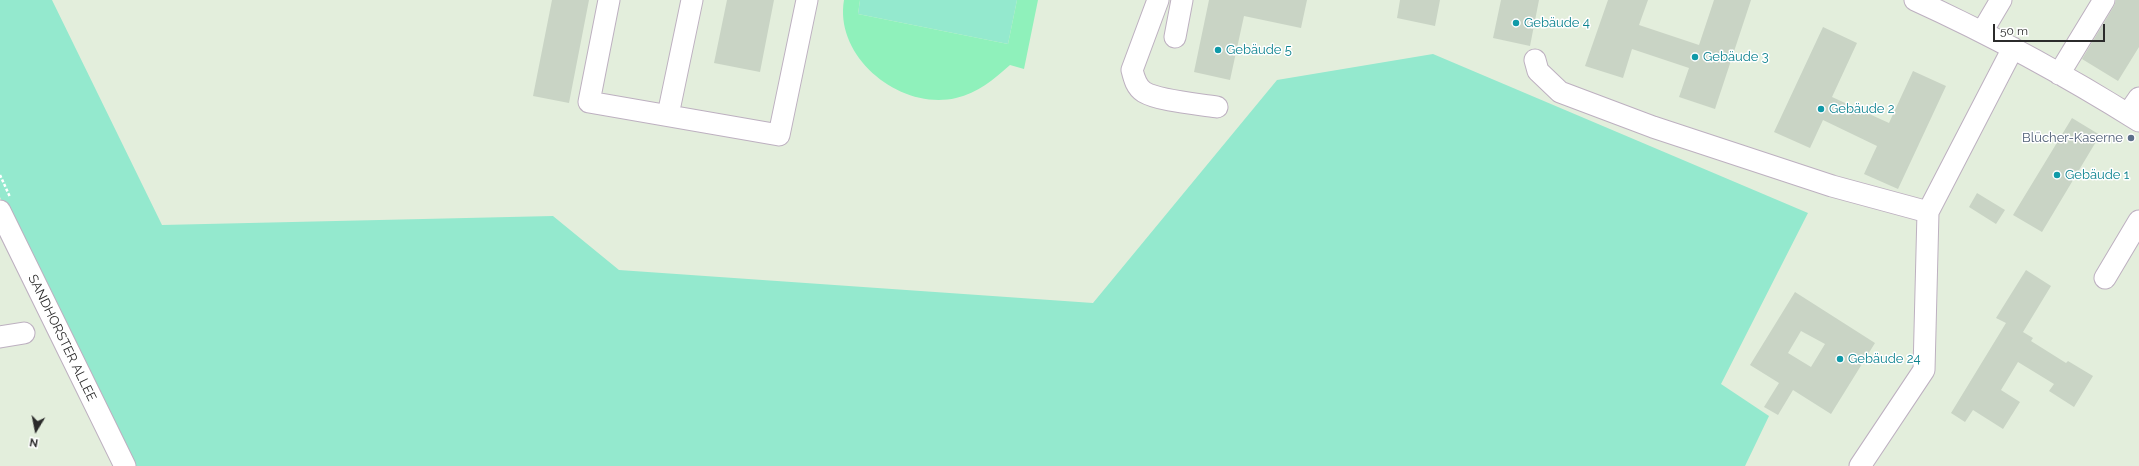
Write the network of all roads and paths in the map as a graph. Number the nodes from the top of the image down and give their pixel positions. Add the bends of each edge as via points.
1 (609, 0) edge
2 (692, 0) edge
3 (807, 0) edge
4 (1158, 0) edge
5 (1182, 0) edge
6 (1915, 0) edge
7 (2001, 0) edge
8 (2104, 0) edge
9 (1982, 32) junction
10 (1175, 37) dead end
11 (2013, 48) junction
12 (1535, 60) dead end
13 (2059, 74) junction
14 (1217, 107) dead end
15 (2130, 109) edge
16 (668, 115) junction
17 (0, 211) edge
18 (1928, 212) junction
19 (2139, 221) edge
20 (2105, 278) dead end
21 (24, 333) dead end
22 (0, 337) edge
23 (125, 466) edge
24 (1860, 466) edge

1 - 16 street via 589,102
2 - 16 street
3 - 16 street via 779,135
4 - 14 street via 1132,70 1135,81 1142,91 1154,96
5 - 10 street
6 - 9 street
7 - 9 street
8 - 13 street
9 - 11 street
11 - 13 street
11 - 18 street
12 - 18 street via 1538,71 1560,92 1653,127 1810,178
13 - 15 street
17 - 23 street, SANDHORSTER ALLEE
18 - 24 street via 1924,370
19 - 20 street
21 - 22 street

